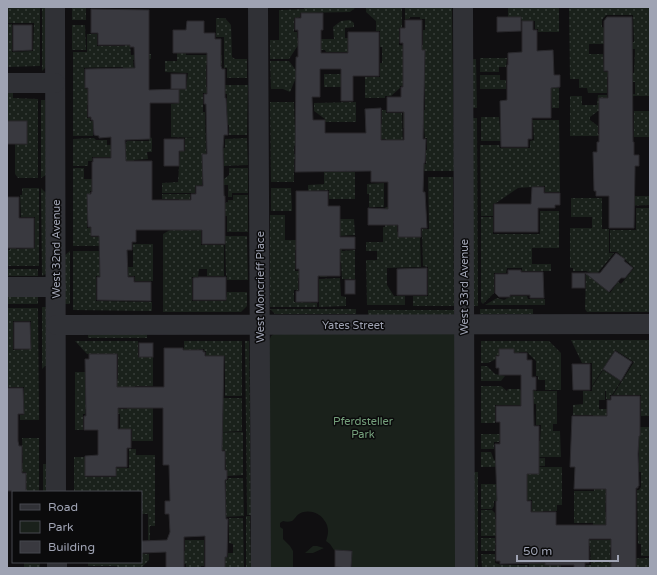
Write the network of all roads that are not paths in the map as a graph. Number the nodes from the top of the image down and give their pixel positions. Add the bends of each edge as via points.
1 (55, 7) edge
2 (258, 7) edge
3 (462, 7) edge
4 (55, 83) junction
5 (7, 84) edge
6 (7, 287) edge
7 (56, 287) junction
8 (650, 324) edge
9 (56, 325) junction
10 (260, 325) junction
11 (464, 325) junction
12 (56, 491) edge
13 (261, 568) edge
14 (465, 568) edge

1 - 4 street, West 32nd Avenue
2 - 10 street, West Moncrieff Place
3 - 11 street, West 33rd Avenue
4 - 5 street
4 - 7 street, West 32nd Avenue
6 - 7 street
7 - 9 street, West 32nd Avenue
8 - 11 street, Yates Street
9 - 10 street, Yates Street
9 - 12 street, West 32nd Avenue
10 - 11 street, Yates Street
10 - 13 street, West Moncrieff Place
11 - 14 street, West 33rd Avenue

